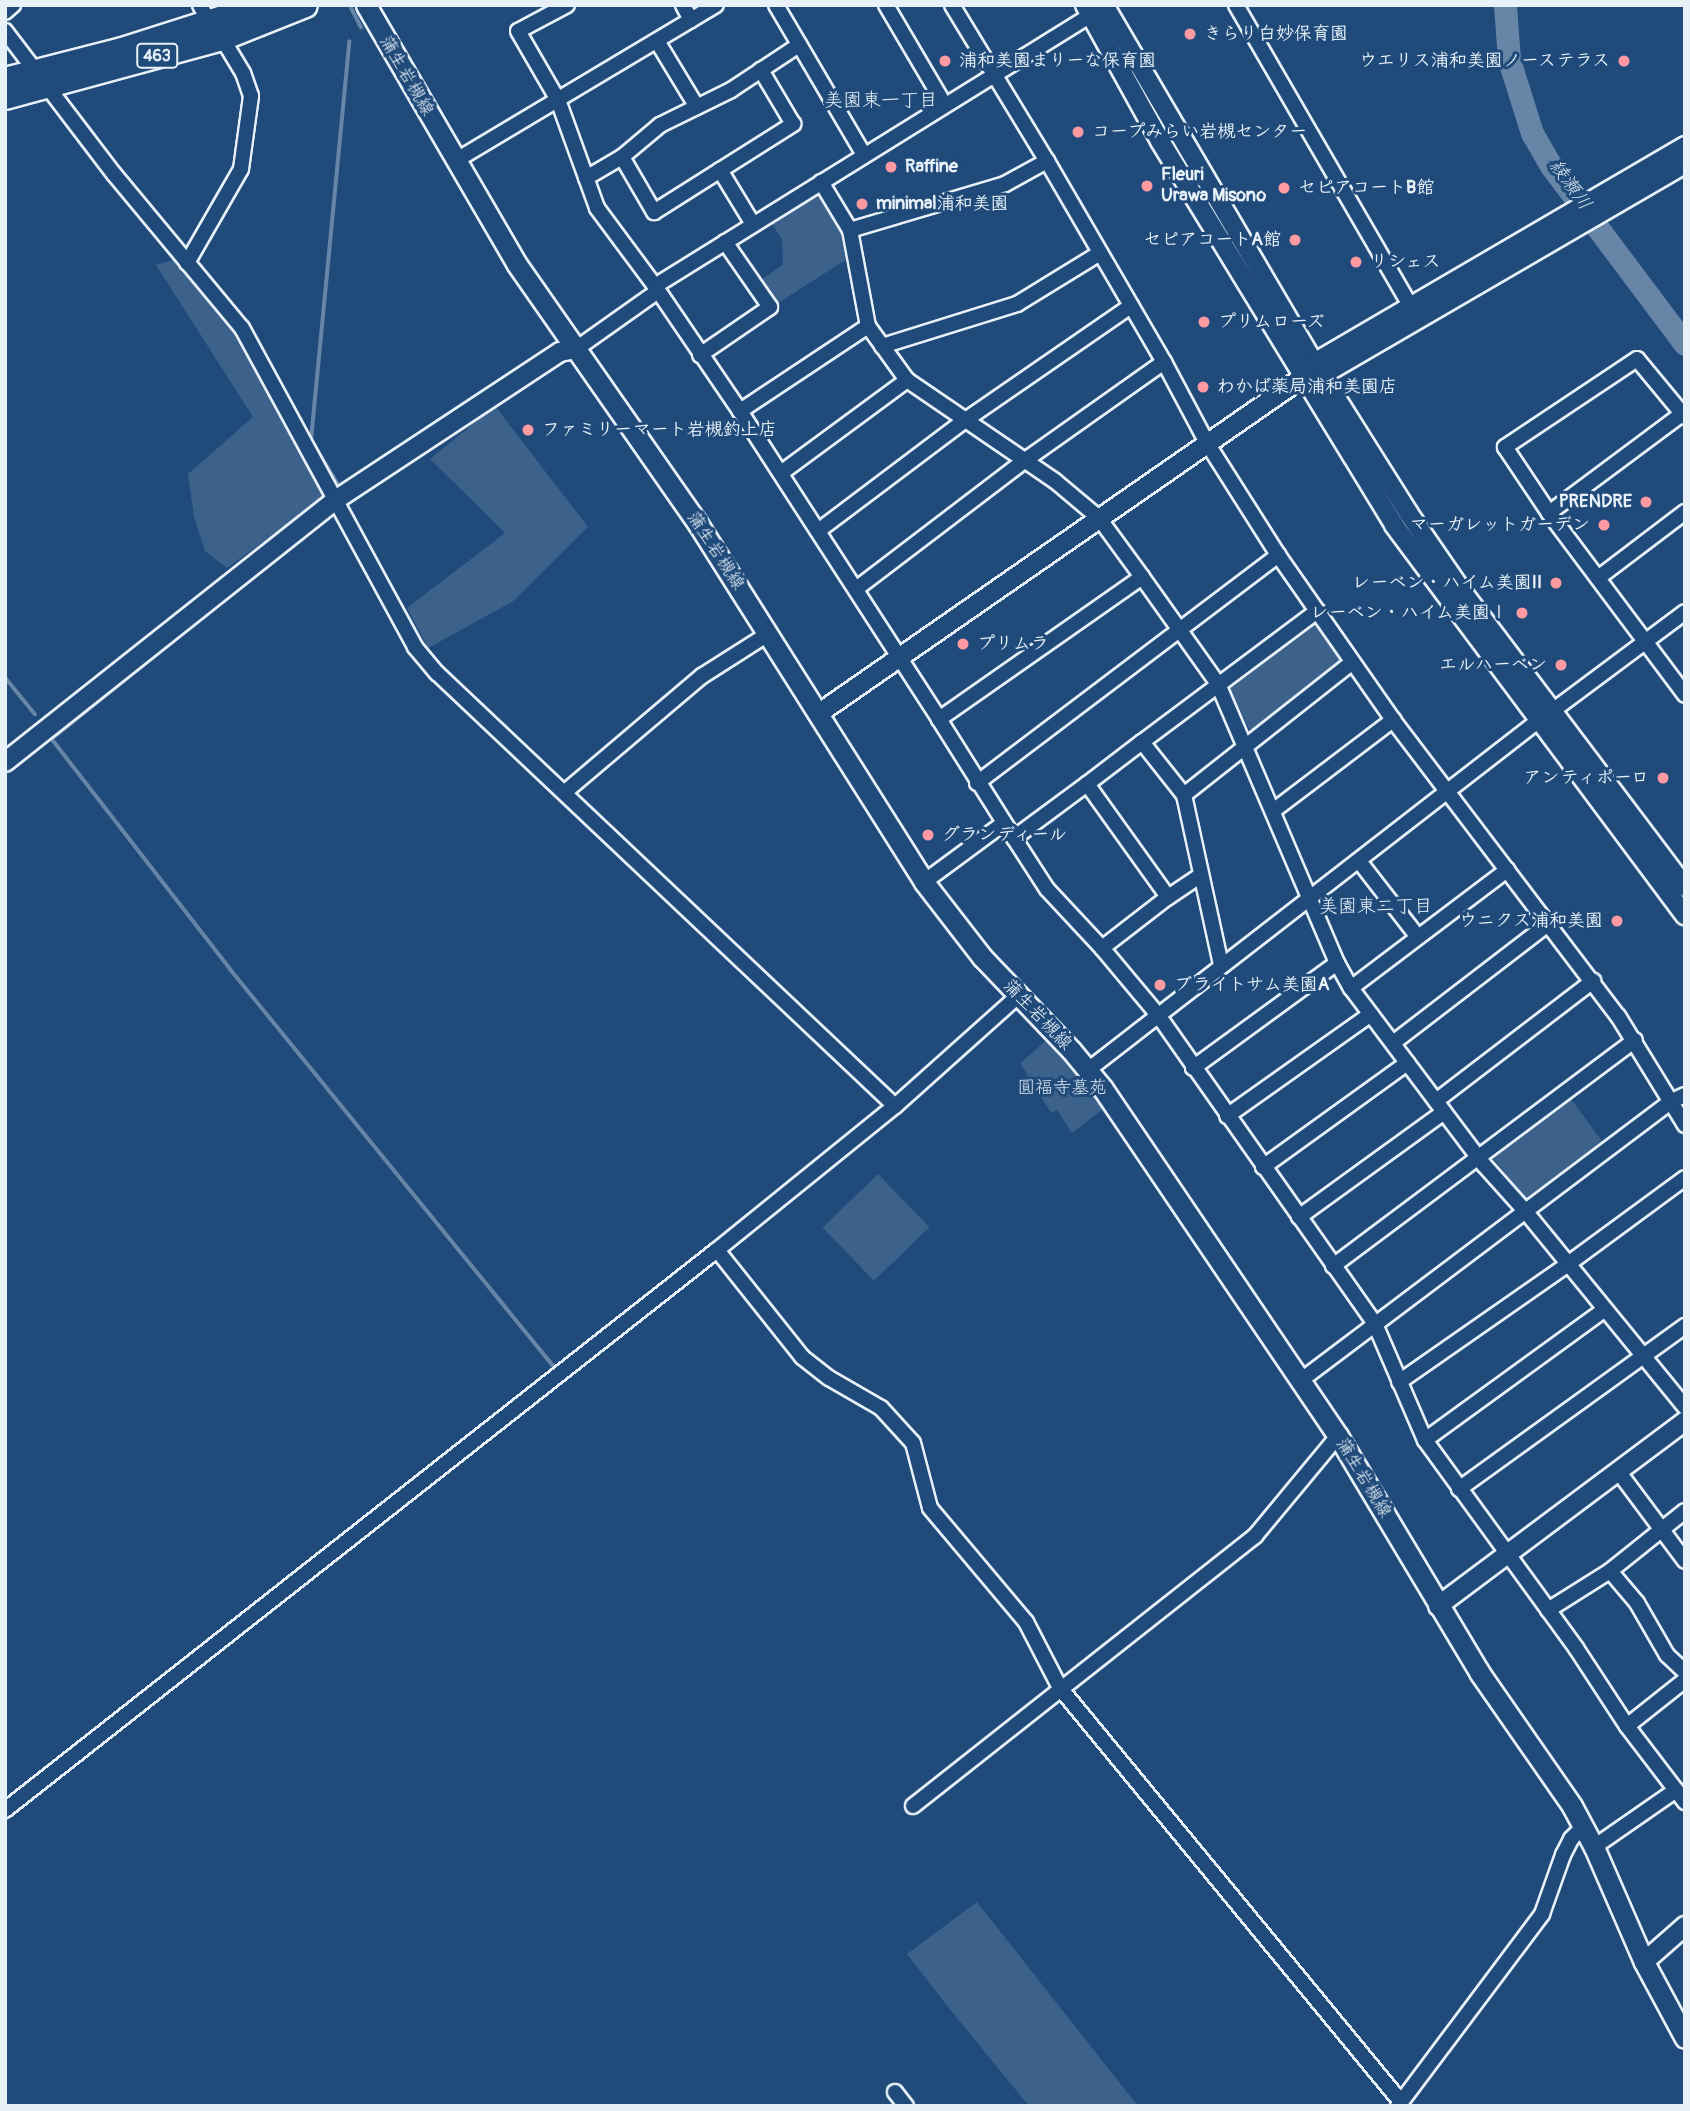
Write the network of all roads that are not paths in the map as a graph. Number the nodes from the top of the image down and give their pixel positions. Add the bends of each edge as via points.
1 (13, 5) edge
2 (260, 5) edge
3 (304, 5) edge
4 (366, 5) edge
5 (566, 5) edge
6 (683, 5) edge
7 (716, 5) edge
8 (776, 5) edge
9 (886, 5) edge
10 (952, 5) edge
11 (1236, 5) edge
12 (1098, 7) edge
13 (5, 12) edge
14 (691, 20) junction
15 (210, 22) edge
16 (5, 31) edge
17 (657, 41) junction
18 (799, 45) junction
19 (761, 70) junction
20 (992, 75) junction
21 (5, 79) edge
22 (41, 79) junction
23 (5, 97) edge
24 (558, 100) junction
25 (945, 105) junction
26 (697, 107) junction
27 (1685, 146) edge
28 (864, 155) junction
29 (622, 157) junction
30 (455, 161) junction
31 (1047, 161) junction
32 (1685, 164) edge
33 (720, 170) junction
34 (586, 178) junction
35 (821, 182) junction
36 (1618, 193) junction
37 (753, 224) junction
38 (1556, 229) junction
39 (850, 230) junction
40 (725, 242) junction
41 (1100, 253) junction
42 (187, 263) junction
43 (657, 288) junction
44 (1131, 306) junction
45 (1411, 307) junction
46 (868, 326) junction
47 (882, 346) junction
48 (576, 349) junction
49 (699, 355) junction
50 (1164, 362) junction
51 (1318, 369) junction
52 (1302, 378) junction
53 (907, 380) junction
54 (740, 411) junction
55 (1684, 415) edge
56 (964, 421) junction
57 (1207, 443) junction
58 (1024, 461) junction
59 (781, 473) junction
60 (334, 501) junction
61 (1685, 512) edge
62 (1549, 513) junction
63 (1099, 518) junction
64 (818, 531) junction
65 (1278, 555) junction
66 (1142, 578) junction
67 (1598, 578) junction
68 (856, 589) junction
69 (1317, 611) junction
70 (1685, 612) edge
71 (1179, 629) junction
72 (768, 634) junction
73 (1645, 642) junction
74 (900, 657) junction
75 (1351, 663) junction
76 (1218, 684) junction
77 (1685, 695) edge
78 (818, 714) junction
79 (1545, 717) junction
80 (939, 719) junction
81 (1393, 720) junction
82 (1142, 742) junction
83 (1247, 748) junction
84 (5, 762) edge
85 (977, 783) junction
86 (1087, 784) junction
87 (1448, 791) junction
88 (565, 792) junction
89 (1184, 795) junction
90 (1273, 811) junction
91 (1004, 823) junction
92 (1014, 838) junction
93 (1359, 861) junction
94 (1507, 870) junction
95 (1201, 875) junction
96 (924, 882) junction
97 (1685, 887) edge
98 (1168, 897) junction
99 (1309, 897) junction
100 (1685, 916) edge
101 (1548, 923) junction
102 (1418, 937) junction
103 (1102, 948) junction
104 (1337, 963) junction
105 (1221, 965) junction
106 (1593, 981) junction
107 (1351, 988) junction
108 (1018, 996) junction
109 (1371, 1014) junction
110 (1158, 1015) junction
111 (1635, 1040) junction
112 (1393, 1043) junction
113 (1407, 1063) junction
114 (1193, 1068) junction
115 (1088, 1070) junction
116 (1678, 1098) edge
117 (895, 1105) junction
118 (1440, 1107) junction
119 (1227, 1116) junction
120 (1685, 1125) edge
121 (1477, 1156) junction
122 (1264, 1167) junction
123 (1685, 1178) edge
124 (1526, 1212) junction
125 (1298, 1217) junction
126 (717, 1251) junction
127 (1568, 1264) junction
128 (1333, 1266) junction
129 (1604, 1310) junction
130 (1375, 1324) junction
131 (1685, 1326) edge
132 (1643, 1356) junction
133 (1300, 1381) junction
134 (1399, 1381) junction
135 (1685, 1407) edge
136 (1685, 1421) edge
137 (1338, 1436) junction
138 (1425, 1440) junction
139 (1618, 1471) junction
140 (1460, 1489) junction
141 (1685, 1511) edge
142 (1660, 1529) junction
143 (1507, 1555) junction
144 (1685, 1562) edge
145 (1610, 1571) junction
146 (1438, 1606) junction
147 (1548, 1610) junction
148 (1685, 1672) edge
149 (1685, 1680) edge
150 (1060, 1688) junction
151 (1627, 1726) junction
152 (1680, 1796) edge
153 (913, 1806) dead end
154 (5, 1810) edge
155 (1584, 1826) junction
156 (1594, 1847) junction
157 (1685, 1926) edge
158 (1644, 1962) junction
159 (1685, 2038) edge
160 (895, 2092) dead end
161 (1400, 2104) edge
162 (906, 2106) edge

1 - 13 street
2 - 15 highway, 463
3 - 15 highway, 463
4 - 30 main road, 蒲生岩槻線
5 - 24 street via 518,32
6 - 14 street
7 - 14 street
8 - 18 street
9 - 25 street
10 - 20 street
11 - 45 street
12 - 20 street
12 - 51 street
12 - 52 street via 1167,153
14 - 17 street
15 - 22 highway, 463
15 - 42 street via 243,73 251,96 241,169
16 - 22 street
17 - 24 street
17 - 26 street
18 - 19 street
18 - 28 street
19 - 26 street
19 - 33 street via 793,124
20 - 25 street
20 - 31 street
21 - 22 highway, 463
22 - 23 highway, 463
22 - 42 street
24 - 30 street
24 - 34 street
25 - 28 street
26 - 29 street via 660,125
27 - 36 street
28 - 35 street
29 - 33 street via 654,212
29 - 34 street
30 - 48 main road, 蒲生岩槻線
31 - 39 street via 1005,184
31 - 41 street
32 - 36 street
33 - 37 street
34 - 43 street via 597,208
35 - 37 street
35 - 39 street
36 - 38 street
37 - 40 street
38 - 45 street
38 - 51 street
39 - 46 street
40 - 43 street
40 - 49 street via 770,307
41 - 44 street
41 - 47 street via 1017,304
42 - 60 street via 243,328
43 - 48 street
43 - 49 street
44 - 50 street
44 - 56 street
45 - 51 street
46 - 47 street
46 - 54 street
47 - 53 street
48 - 60 street via 560,352
48 - 72 main road, 蒲生岩槻線
49 - 54 street
50 - 57 street
50 - 58 street
51 - 52 street
51 - 79 street
52 - 57 street
52 - 79 street via 1394,525
53 - 56 street
53 - 59 street
54 - 59 street
55 - 62 street
55 - 62 street via 1637,359 1505,447
56 - 58 street
56 - 64 street
57 - 63 street
57 - 65 street
58 - 63 street
58 - 68 street
59 - 64 street
60 - 84 street
60 - 88 street via 415,647
61 - 67 street
62 - 67 street
63 - 66 street
63 - 74 street
64 - 68 street
65 - 69 street
65 - 71 street
66 - 71 street
66 - 80 street
67 - 73 street
68 - 74 street
69 - 75 street
69 - 76 street
70 - 73 street
71 - 76 street
71 - 85 street
72 - 78 main road, 蒲生岩槻線
72 - 88 street via 702,676
73 - 77 street
73 - 79 street
74 - 78 street
74 - 80 street
75 - 81 street
75 - 83 street
76 - 82 street
76 - 83 street
78 - 96 main road, 蒲生岩槻線
79 - 87 street
79 - 97 street
79 - 100 street
80 - 85 street
81 - 87 street
81 - 90 street
82 - 86 street
82 - 89 street
83 - 89 street
83 - 90 street
85 - 91 street
86 - 92 street
86 - 98 street
87 - 93 street
87 - 94 street
88 - 117 street
89 - 95 street
90 - 99 street
91 - 92 street
91 - 96 street
92 - 103 street via 1047,889
93 - 99 street
93 - 102 street
94 - 101 street
94 - 102 street
95 - 98 street
95 - 105 street
96 - 108 main road, 蒲生岩槻線
98 - 103 street
99 - 104 street
99 - 105 street
101 - 106 street
101 - 112 street
102 - 107 street
103 - 110 street
104 - 107 street
104 - 114 street
105 - 110 street
106 - 111 street
106 - 118 street
107 - 109 street
108 - 115 main road, 蒲生岩槻線
108 - 117 street
109 - 112 street
109 - 119 street
110 - 114 street
110 - 115 street
111 - 116 street
111 - 121 street
112 - 113 street
113 - 118 street
113 - 122 street
114 - 119 street
115 - 133 main road, 蒲生岩槻線
116 - 120 street
116 - 124 street
117 - 126 street
118 - 121 street
118 - 125 street
119 - 122 street
121 - 124 street
121 - 128 street
122 - 125 street
123 - 127 street
124 - 127 street
124 - 130 street
125 - 128 street
126 - 150 street via 802,1357 881,1408 913,1443 930,1508 1026,1622
126 - 154 street
127 - 129 street
127 - 134 street
128 - 130 street
129 - 132 street
129 - 138 street
130 - 133 street
130 - 134 street
131 - 132 street
132 - 135 street
132 - 140 street
133 - 137 main road, 蒲生岩槻線
134 - 138 street
136 - 139 street
137 - 146 main road, 蒲生岩槻線
137 - 150 street via 1255,1536
138 - 140 street
139 - 142 street
139 - 143 street
140 - 143 street
141 - 142 street
142 - 144 street
142 - 145 street
143 - 146 street
143 - 147 street
145 - 147 street
145 - 148 street via 1637,1603 1667,1656
146 - 155 main road, 蒲生岩槻線
147 - 151 street
149 - 151 street
150 - 153 street
150 - 161 street
151 - 152 street
152 - 156 street
155 - 156 main road, 蒲生岩槻線
155 - 161 street via 1563,1855 1542,1914
156 - 158 main road, 蒲生岩槻線
157 - 158 street
158 - 159 main road, 蒲生岩槻線
160 - 162 street

